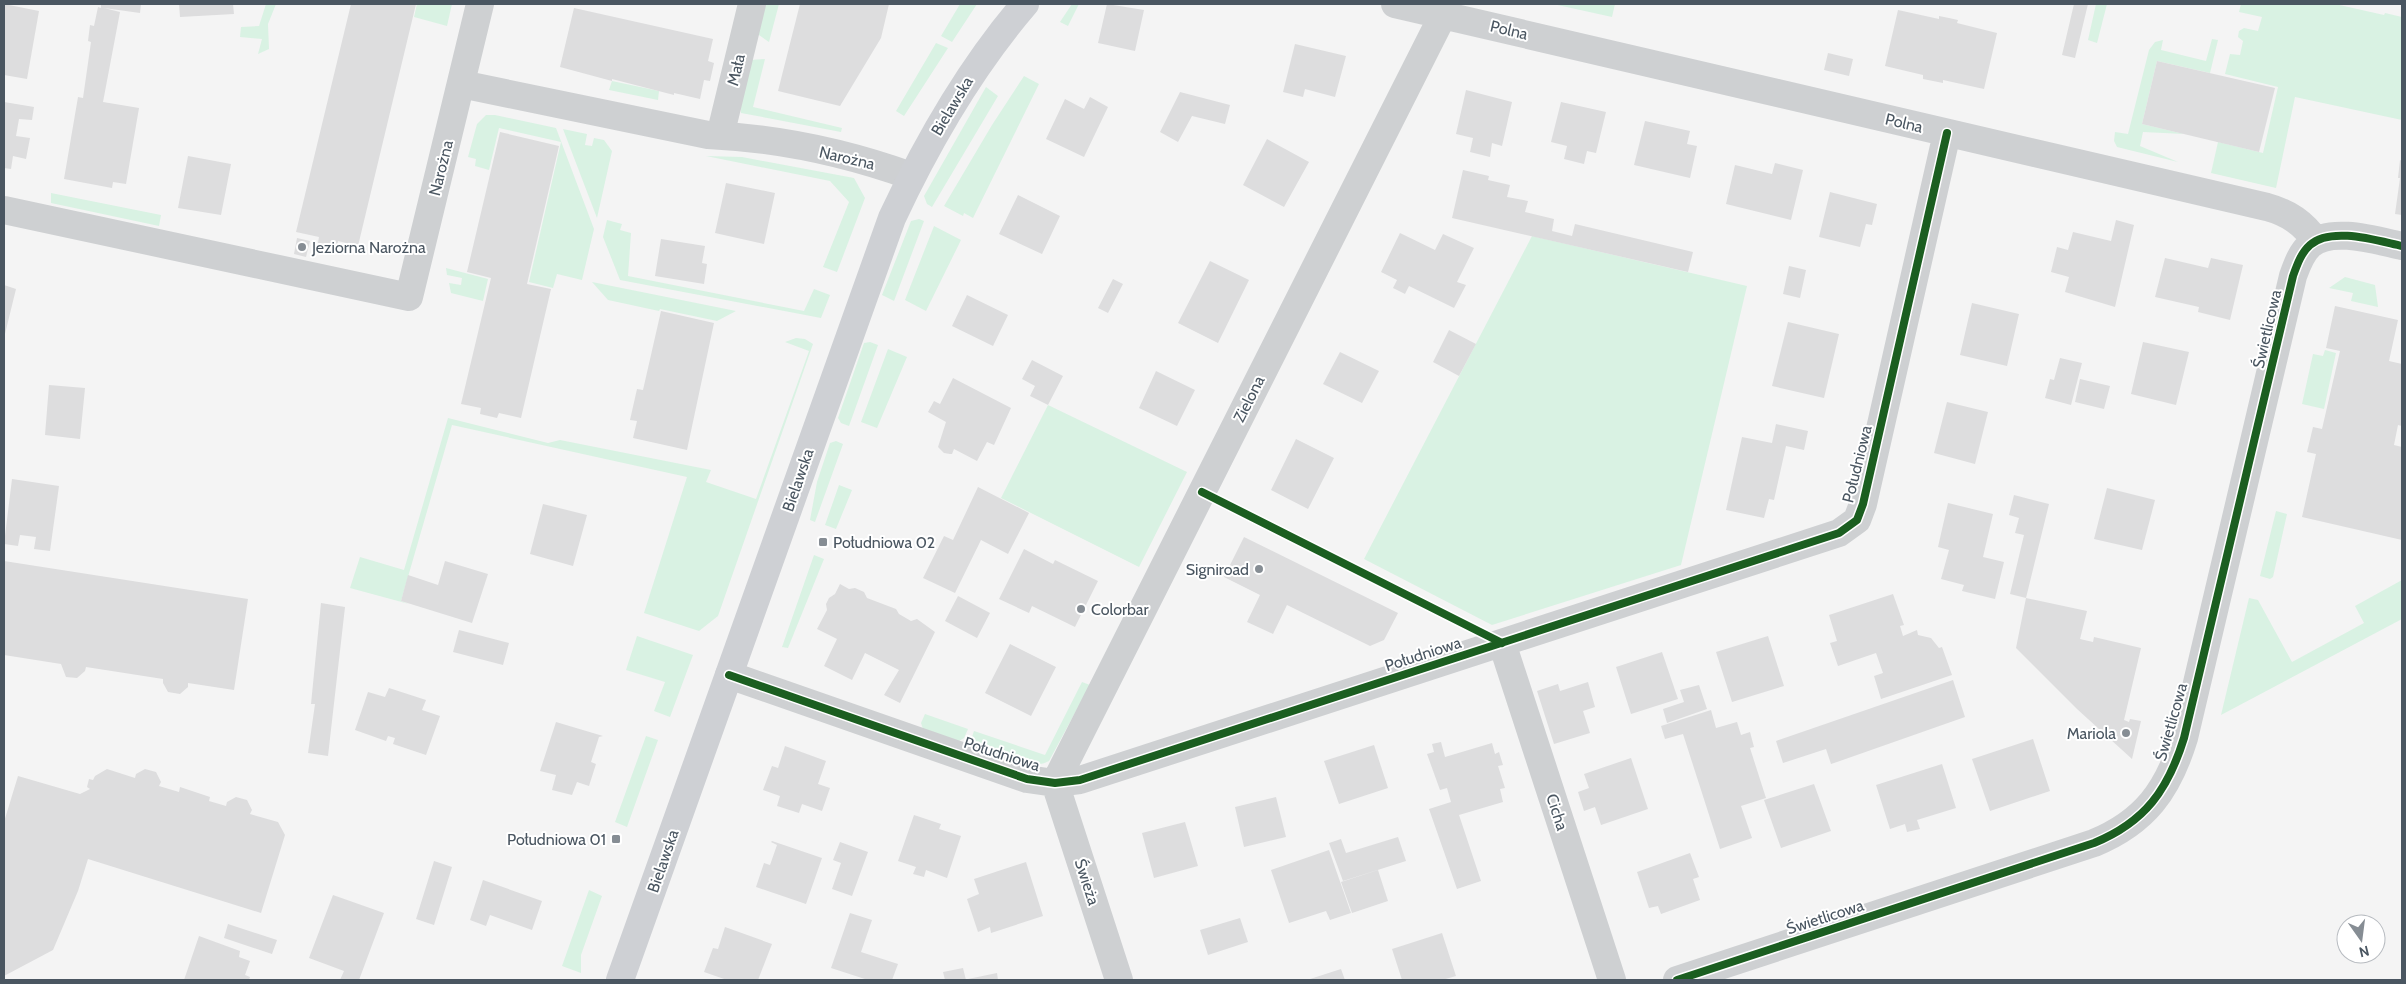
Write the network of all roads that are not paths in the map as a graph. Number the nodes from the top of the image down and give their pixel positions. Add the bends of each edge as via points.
1 (480, 4) edge
2 (752, 4) edge
3 (1026, 4) edge
4 (1395, 4) edge
5 (1443, 15) junction
6 (461, 84) junction
7 (1947, 133) junction
8 (720, 136) junction
9 (911, 176) junction
10 (4, 210) edge
11 (2316, 241) junction
12 (2402, 246) edge
13 (1502, 643) junction
14 (729, 675) junction
15 (1055, 784) junction
16 (620, 980) edge
17 (1119, 980) edge
18 (1612, 980) edge
19 (1677, 980) edge

1 - 6 street
2 - 8 street, Mała
3 - 9 street, Bielawska via 975,69
4 - 5 street, Polna
5 - 7 street, Polna
5 - 15 street, Zielona
6 - 8 street, Narożna
6 - 10 street, Narożna via 409,297
7 - 11 street, Polna via 2278,210 2303,225
7 - 13 street, Południowa via 1857,520 1839,533
8 - 9 street, Narożna via 745,137 864,160
9 - 14 street, Bielawska via 879,251
11 - 12 street via 2352,236
11 - 19 street, Świetlicowa via 2303,253 2293,276 2184,738 2158,797 2127,826 2094,844
13 - 15 street, Południowa via 1080,780
13 - 18 street, Cicha
14 - 15 street, Południowa via 1027,779
14 - 16 street, Bielawska
15 - 17 street, Świeża

